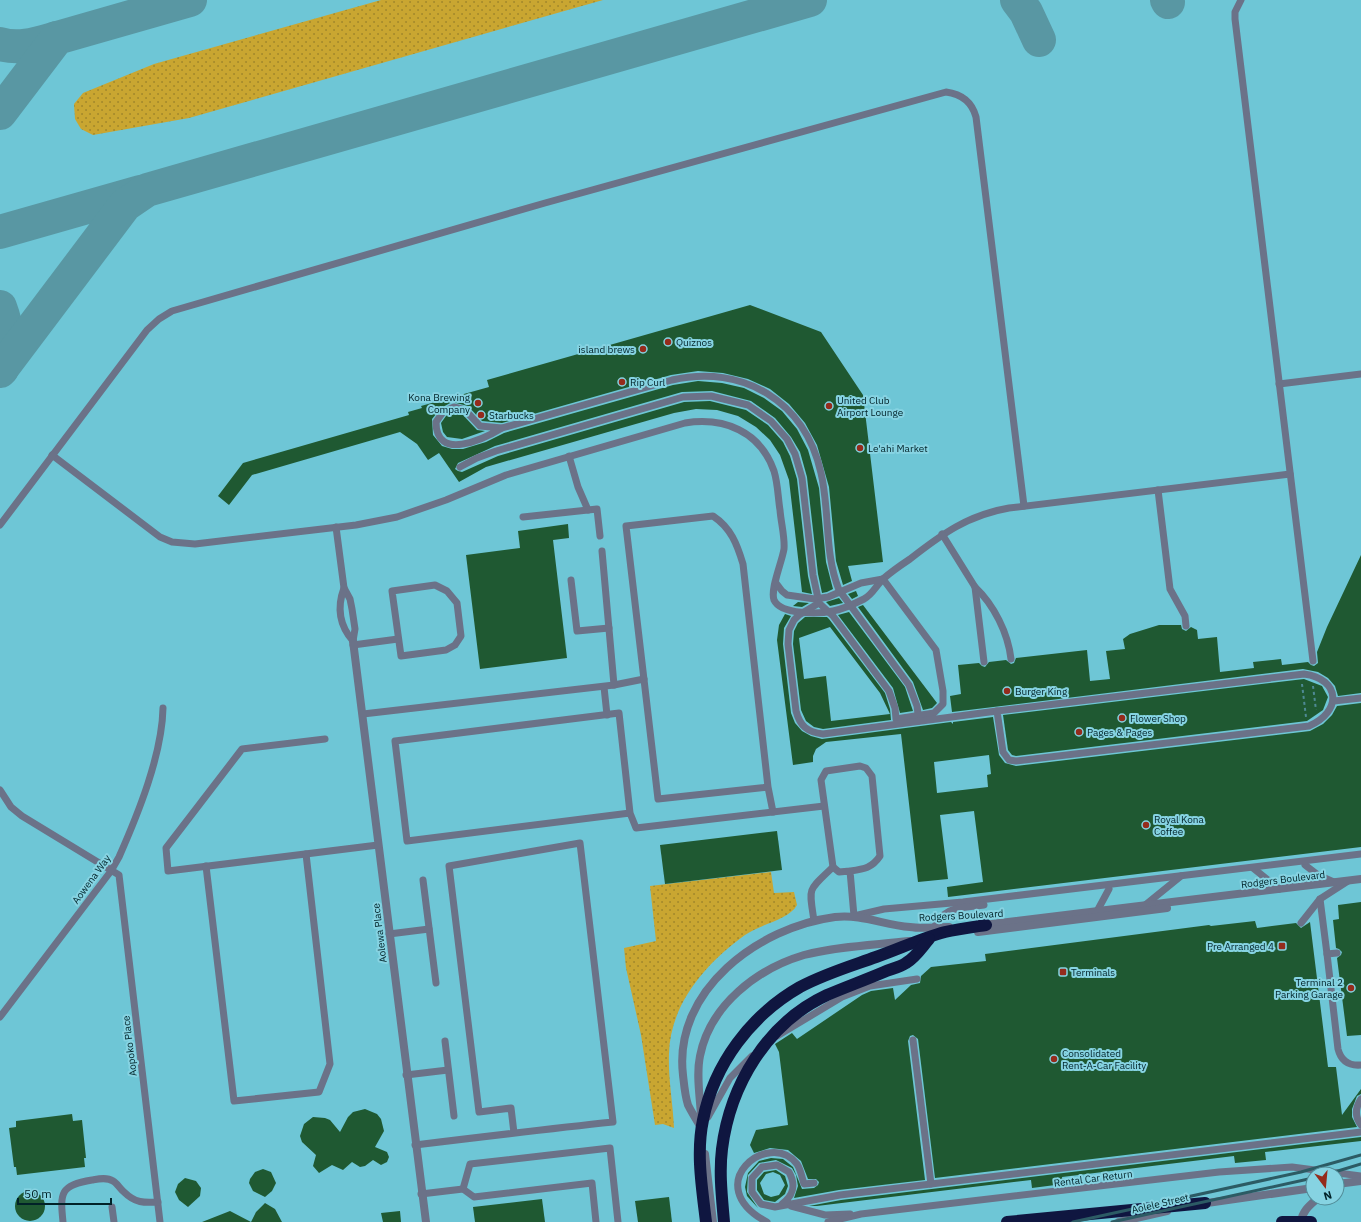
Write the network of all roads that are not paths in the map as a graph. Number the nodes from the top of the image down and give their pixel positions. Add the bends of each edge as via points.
1 (1241, 0) edge
2 (1361, 374) edge
3 (1279, 384) junction
4 (502, 428) junction
5 (52, 455) junction
6 (570, 456) junction
7 (460, 467) dead end
8 (1290, 474) junction
9 (1158, 490) junction
10 (1024, 506) junction
11 (588, 510) junction
12 (523, 517) dead end
13 (0, 525) edge
14 (336, 527) junction
15 (942, 534) junction
16 (600, 536) dead end
17 (602, 550) dead end
18 (571, 580) dead end
19 (883, 580) junction
20 (776, 583) junction
21 (975, 587) junction
22 (344, 588) junction
23 (819, 603) junction
24 (1186, 626) dead end
25 (609, 628) junction
26 (398, 639) junction
27 (353, 643) junction
28 (1011, 659) dead end
29 (1313, 661) dead end
30 (984, 662) dead end
31 (644, 679) junction
32 (614, 685) junction
33 (604, 686) junction
34 (1361, 698) edge
35 (1334, 701) junction
36 (163, 708) dead end
37 (998, 711) junction
38 (363, 714) junction
39 (607, 715) junction
40 (919, 721) junction
41 (325, 739) dead end
42 (768, 787) junction
43 (0, 790) edge
44 (824, 806) junction
45 (773, 812) junction
46 (630, 813) junction
47 (378, 845) junction
48 (306, 854) junction
49 (1361, 854) edge
50 (1361, 858) edge
51 (1305, 865) junction
52 (206, 866) junction
53 (833, 867) junction
54 (1252, 868) junction
55 (111, 871) junction
56 (850, 871) junction
57 (1181, 876) junction
58 (1361, 879) edge
59 (423, 880) dead end
60 (1346, 884) junction
61 (1361, 884) edge
62 (1109, 889) junction
63 (1279, 889) junction
64 (1320, 899) junction
65 (1144, 906) junction
66 (854, 916) junction
67 (1094, 918) junction
68 (814, 921) junction
69 (1301, 923) dead end
70 (986, 925) junction
71 (429, 929) junction
72 (389, 934) junction
73 (929, 939) junction
74 (1337, 953) dead end
75 (1327, 954) junction
76 (918, 980) dead end
77 (436, 983) dead end
78 (2, 1009) edge
79 (0, 1018) edge
80 (913, 1040) dead end
81 (445, 1042) dead end
82 (1361, 1065) edge
83 (448, 1070) junction
84 (406, 1075) junction
85 (1361, 1099) edge
86 (454, 1116) dead end
87 (1361, 1125) edge
88 (702, 1129) junction
89 (1361, 1132) edge
90 (514, 1133) junction
91 (415, 1145) junction
92 (1361, 1176) edge
93 (1361, 1181) edge
94 (814, 1183) dead end
95 (931, 1184) junction
96 (1345, 1184) edge
97 (463, 1189) junction
98 (1305, 1189) edge
99 (421, 1194) junction
100 (158, 1202) junction
101 (1205, 1203) junction
102 (782, 1204) junction
103 (711, 1206) junction
104 (1308, 1206) edge
105 (112, 1207) dead end
106 (861, 1214) junction
107 (63, 1222) edge
108 (114, 1222) edge
109 (160, 1222) edge
110 (426, 1222) edge
111 (596, 1222) edge
112 (618, 1222) edge
113 (706, 1222) edge
114 (713, 1222) edge
115 (724, 1222) edge
116 (767, 1222) edge
117 (828, 1222) edge
118 (1007, 1222) edge
119 (1119, 1222) edge
120 (1282, 1222) edge
121 (1301, 1222) edge
122 (1311, 1222) edge

1 - 3 lane via 1235,12 1235,19
2 - 3 lane
3 - 8 lane
4 - 4 lane via 480,426 465,410 454,407 443,412 436,422 438,435 453,445 466,444
4 - 40 lane via 682,378 713,375 746,383 766,393 800,424 811,443 822,474 833,573 839,590 908,685 917,706
5 - 10 lane via 147,330 172,311 546,203 946,92 963,97 971,105 976,117
5 - 13 lane
5 - 14 lane via 160,537 172,542 195,544
6 - 11 lane via 578,487
6 - 14 lane via 496,478 403,515
6 - 20 lane via 700,420 727,424 739,429 762,449 776,478 784,548
7 - 23 lane via 496,451 683,397 711,396 735,401 771,421 786,438 795,454 804,494 813,575
8 - 9 lane
8 - 29 lane
9 - 10 lane
9 - 24 lane via 1170,589 1185,616
10 - 15 lane via 981,515
11 - 12 lane
11 - 16 lane via 597,509
14 - 22 lane
15 - 19 lane
15 - 21 lane
17 - 25 lane
18 - 25 lane via 577,631
19 - 20 lane via 861,583 828,597 815,599 788,595
19 - 20 lane via 869,597 833,611 815,613 781,608 774,600
19 - 23 lane via 936,650 944,698 941,708 934,713 896,719 891,694 833,616
21 - 28 lane via 986,597 1004,631
21 - 30 lane
22 - 27 lane via 352,609 355,629
22 - 27 lane via 339,601 341,619 345,632
23 - 40 lane via 794,620 788,637 796,711 803,726 813,733 823,734
25 - 32 lane
26 - 26 lane via 401,656 446,650 456,646 461,636 457,603 447,591 435,586 392,590
26 - 27 lane
27 - 38 street, Aolewa Place
31 - 32 lane
31 - 42 lane via 658,799
31 - 42 lane via 626,526 713,516 724,524 733,536 743,564
32 - 33 lane
33 - 38 lane
33 - 39 lane
34 - 35 lane
35 - 37 lane via 1324,681 1304,674
35 - 37 lane via 1323,719 1309,726 1016,761 1010,760 1002,752
36 - 55 lane, Aowena Way via 162,730 154,764 119,857
37 - 40 lane
38 - 47 street, Aolewa Place
39 - 46 lane via 619,713
39 - 46 lane via 395,741 407,841
41 - 52 lane via 242,749 166,848 168,871
42 - 45 lane
43 - 55 lane via 11,807 22,816
44 - 45 lane
44 - 53 lane
44 - 56 lane via 821,780 826,771 860,766 870,772 880,856 875,864 867,868
45 - 46 lane via 636,828
47 - 48 lane
47 - 72 street, Aolewa Place
48 - 52 lane
48 - 52 lane via 330,1064 319,1092 234,1102
49 - 54 lane
50 - 51 lane
51 - 60 lane via 1318,875
51 - 62 lane
53 - 56 lane via 840,872
53 - 68 lane via 811,889
54 - 57 lane
54 - 63 lane
55 - 78 lane, Aowena Way
55 - 100 lane, Aopoko Place via 118,875
56 - 66 lane
57 - 65 lane
57 - 66 lane via 884,909
58 - 60 street, Rodgers Boulevard
59 - 71 lane
60 - 61 street
60 - 63 street, Rodgers Boulevard
60 - 64 lane
60 - 67 street
62 - 67 lane
62 - 73 lane via 954,909 943,914
63 - 65 street, Rodgers Boulevard
64 - 69 lane
64 - 75 lane
65 - 70 street, Rodgers Boulevard
66 - 68 street, Rodgers Boulevard
66 - 70 street, Rodgers Boulevard via 910,928
67 - 73 street
68 - 88 street, Rodgers Boulevard via 790,929 750,950 715,980 696,1007 684,1039 682,1068 688,1104
70 - 113 highway via 944,932 829,974 773,1005 747,1030 734,1047 712,1088 703,1121 700,1137 700,1174
71 - 72 lane
71 - 77 lane
72 - 84 street, Aolewa Place
73 - 88 street via 804,955 765,973 740,990 712,1022 704,1040 698,1077
73 - 115 highway via 906,963 826,996 805,1008 772,1037 757,1055 744,1074 726,1123 720,1172
74 - 75 lane
75 - 82 lane via 1339,1054 1349,1064
76 - 88 lane via 870,986 842,997 764,1044 730,1078
78 - 79 lane, Aowena Way
80 - 95 lane
81 - 83 lane
83 - 84 lane
83 - 86 lane
84 - 91 street, Aolewa Place
85 - 87 lane via 1356,1110
88 - 103 street, Rodgers Boulevard
89 - 95 lane
90 - 90 lane via 511,1108 479,1112 449,866 580,843 613,1122
90 - 91 lane
91 - 99 street, Aolewa Place
92 - 106 lane, Rental Car Return via 1292,1167 1241,1170
93 - 96 street
94 - 116 lane via 804,1184 796,1164 786,1156 775,1153 759,1155 750,1161 743,1167 737,1188 744,1205
95 - 102 lane
97 - 99 lane
97 - 111 lane via 474,1197 592,1183
97 - 112 lane via 470,1164 610,1148
98 - 101 street, Aolele Street
99 - 110 street, Aolewa Place
100 - 107 lane via 142,1203 124,1193 113,1181 104,1178 76,1183 64,1190 61,1199
100 - 109 lane, Aopoko Place
101 - 118 highway
101 - 119 street, Aolele Street
102 - 102 lane via 788,1200 794,1186 789,1172 777,1165 762,1167 756,1171 751,1185 755,1199 768,1206
102 - 106 lane via 803,1208 816,1214
103 - 113 street
103 - 114 street, Rodgers Boulevard
104 - 121 street
105 - 108 lane
106 - 117 lane, Rental Car Return
120 - 122 highway

